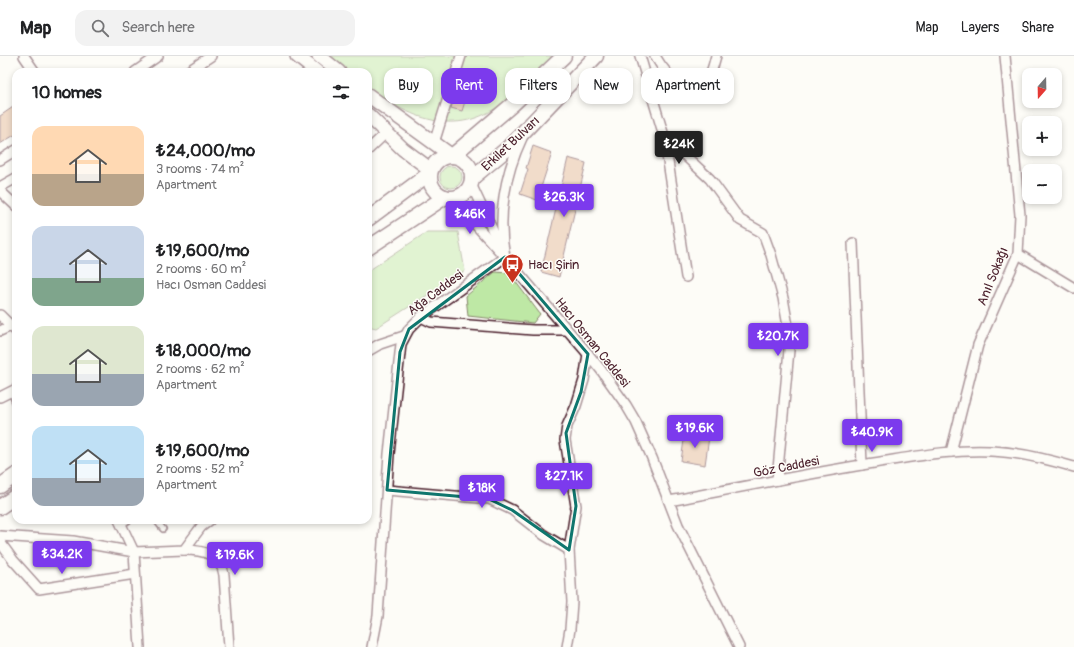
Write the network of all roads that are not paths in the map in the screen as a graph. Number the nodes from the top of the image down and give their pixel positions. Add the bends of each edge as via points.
1 (24, 56) edge
2 (211, 56) edge
3 (297, 56) edge
4 (319, 56) edge
5 (461, 56) edge
6 (564, 56) edge
7 (596, 56) edge
8 (640, 56) edge
9 (655, 56) edge
10 (716, 56) edge
11 (1005, 56) edge
12 (154, 57) edge
13 (32, 68) edge
14 (140, 68) edge
15 (193, 68) edge
16 (312, 68) edge
17 (334, 68) edge
18 (372, 98) edge
19 (372, 119) edge
20 (527, 129) junction
21 (386, 133) junction
22 (664, 136) junction
23 (434, 143) junction
24 (372, 146) edge
25 (12, 152) edge
26 (452, 156) junction
27 (0, 160) edge
28 (431, 172) junction
29 (12, 180) edge
30 (472, 181) junction
31 (0, 187) edge
32 (0, 191) edge
33 (448, 198) junction
34 (12, 202) edge
35 (372, 216) edge
36 (853, 243) dead end
37 (372, 246) edge
38 (1018, 254) junction
39 (505, 257) junction
40 (686, 277) dead end
41 (1074, 288) edge
42 (0, 315) edge
43 (421, 317) junction
44 (12, 326) edge
45 (12, 328) edge
46 (567, 330) junction
47 (0, 331) edge
48 (404, 336) junction
49 (372, 348) edge
50 (588, 354) junction
51 (12, 391) edge
52 (0, 397) edge
53 (951, 452) junction
54 (862, 465) junction
55 (1074, 467) edge
56 (12, 478) edge
57 (777, 480) junction
58 (0, 486) edge
59 (386, 490) junction
60 (12, 499) edge
61 (669, 502) junction
62 (0, 507) edge
63 (124, 524) edge
64 (159, 524) edge
65 (205, 524) edge
66 (163, 529) dead end
67 (0, 536) edge
68 (0, 542) edge
69 (184, 550) junction
70 (569, 550) junction
71 (134, 552) junction
72 (135, 574) junction
73 (140, 647) edge
74 (229, 647) edge
75 (372, 647) edge
76 (567, 647) edge
77 (739, 647) edge

1 - 13 street
2 - 15 street
3 - 16 street
4 - 17 street
5 - 23 street
6 - 26 main road, Erkilet Bulvarı
7 - 20 main road, Erkilet Bulvarı
8 - 22 street
9 - 10 street via 676,82 689,87 696,86 707,78
11 - 38 street, Anıl Sokağı via 1020,214
12 - 14 street
18 - 23 street
19 - 21 street
20 - 30 main road, Erkilet Bulvarı
20 - 39 street via 513,160 504,194 501,226
21 - 24 street
21 - 28 street
22 - 40 street
22 - 57 street via 710,179 740,220 763,233 771,254 783,298 789,336
23 - 26 street
25 - 27 street
26 - 28 main road via 440,159
26 - 30 main road via 468,164
28 - 33 main road via 435,191
28 - 35 main road
29 - 31 street
30 - 33 main road via 462,196
30 - 39 street
32 - 34 street
33 - 37 main road
33 - 39 street
36 - 54 street
38 - 41 street
38 - 53 street, Anıl Sokağı via 978,345
39 - 43 street, Ağa Caddesi
39 - 46 street, Hacı Osman Caddesi
42 - 44 street
43 - 46 street via 431,322
43 - 48 street, Ağa Caddesi
45 - 47 street
46 - 50 street, Hacı Osman Caddesi
48 - 49 street
48 - 59 street, Ağa Caddesi via 400,352
50 - 61 street, Hacı Osman Caddesi via 636,422
50 - 70 street via 581,392 566,433 565,446 576,506
51 - 52 street
53 - 54 street, Göz Caddesi
53 - 55 street, Göz Caddesi via 1016,453
54 - 57 street, Göz Caddesi
56 - 58 main road
57 - 61 street, Göz Caddesi
59 - 70 street via 489,499 516,512 544,535
59 - 75 street, Ağa Caddesi via 378,616
60 - 62 main road
61 - 77 street, Hacı Osman Caddesi
63 - 71 street
64 - 66 lane
65 - 69 street
67 - 71 street via 73,540
68 - 72 street via 39,589
69 - 71 street
69 - 74 street via 207,553 222,565
70 - 76 street via 572,602
71 - 72 street
72 - 73 street

